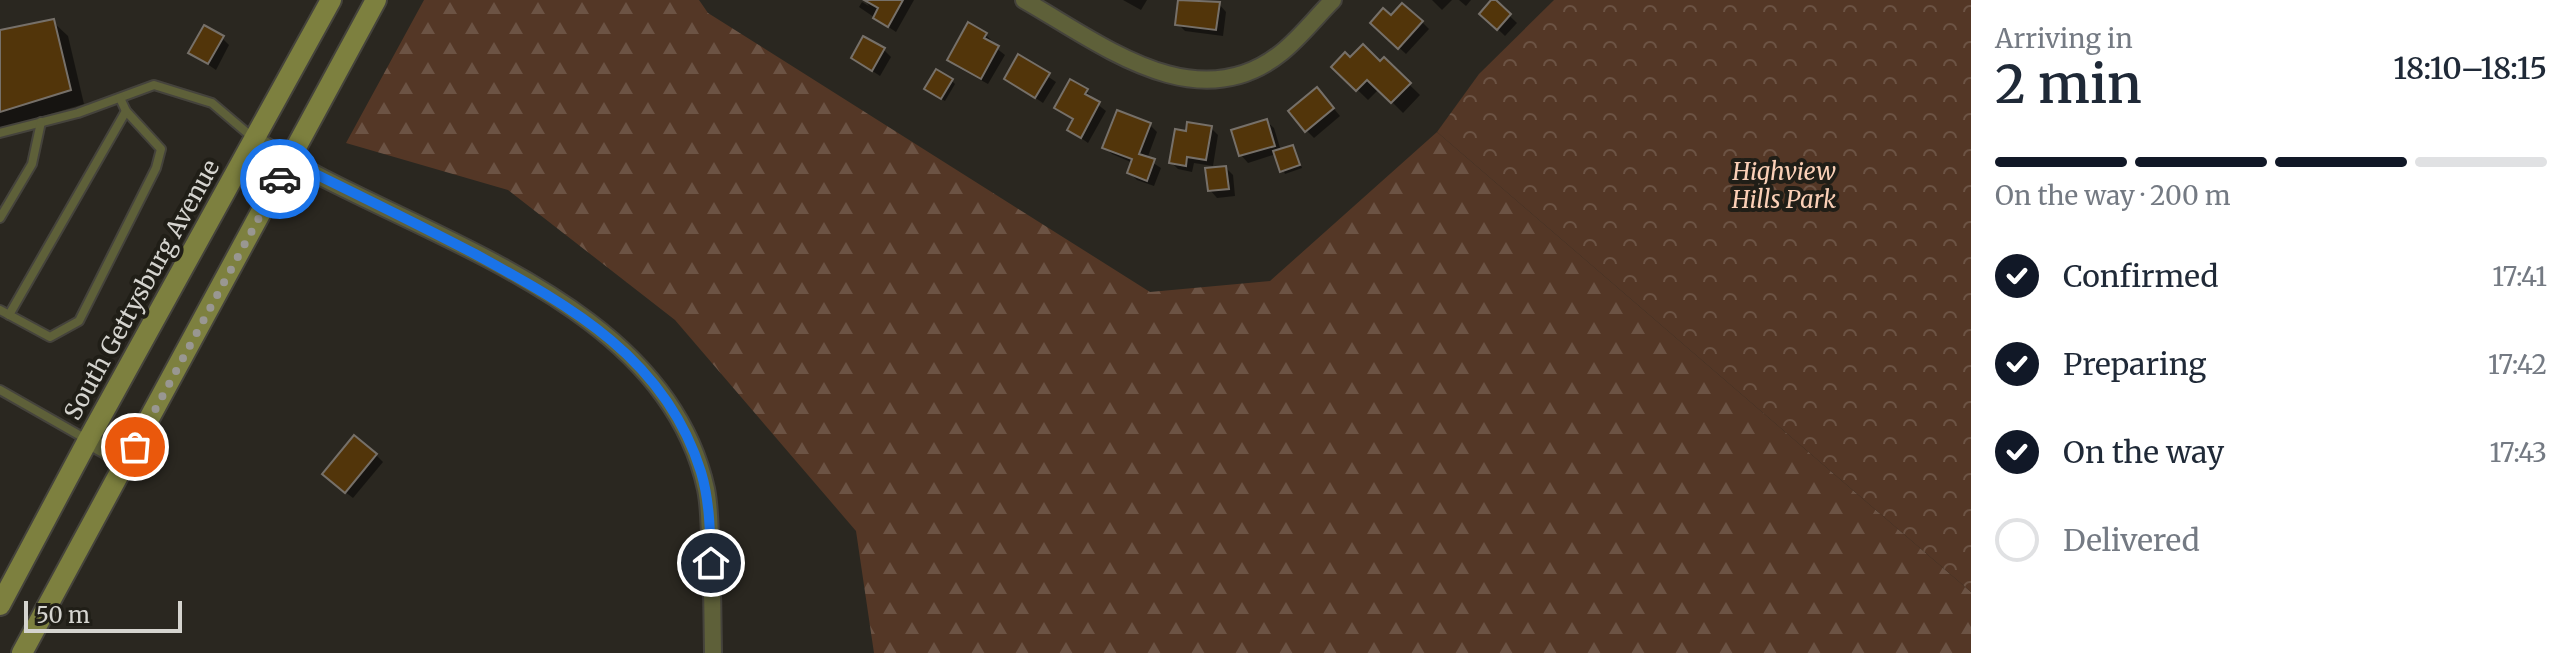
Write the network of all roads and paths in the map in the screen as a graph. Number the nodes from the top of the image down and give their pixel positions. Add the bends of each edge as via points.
1 (331, 0) edge
2 (376, 0) edge
3 (1024, 0) edge
4 (1333, 0) edge
5 (120, 98) junction
6 (126, 111) junction
7 (41, 122) junction
8 (0, 133) edge
9 (256, 140) junction
10 (289, 161) junction
11 (0, 218) edge
12 (0, 310) edge
13 (9, 315) junction
14 (0, 390) edge
15 (88, 440) junction
16 (127, 462) junction
17 (0, 605) edge
18 (22, 653) edge
19 (713, 653) edge

1 - 9 main road, South Gettysburg Avenue
2 - 10 main road
3 - 4 street via 1127,57 1173,77 1198,81 1231,77 1262,65
5 - 6 lane
5 - 7 lane
5 - 9 lane via 154,85 212,103
6 - 13 lane
6 - 13 lane via 161,149 79,321 50,337
7 - 8 lane
7 - 11 lane via 32,164
9 - 10 street
9 - 15 main road, South Gettysburg Avenue
10 - 16 main road
10 - 19 street via 546,292 603,331 648,377 694,452 706,490
12 - 13 lane
14 - 15 lane
15 - 16 street
15 - 17 main road, South Gettysburg Avenue
16 - 18 main road

